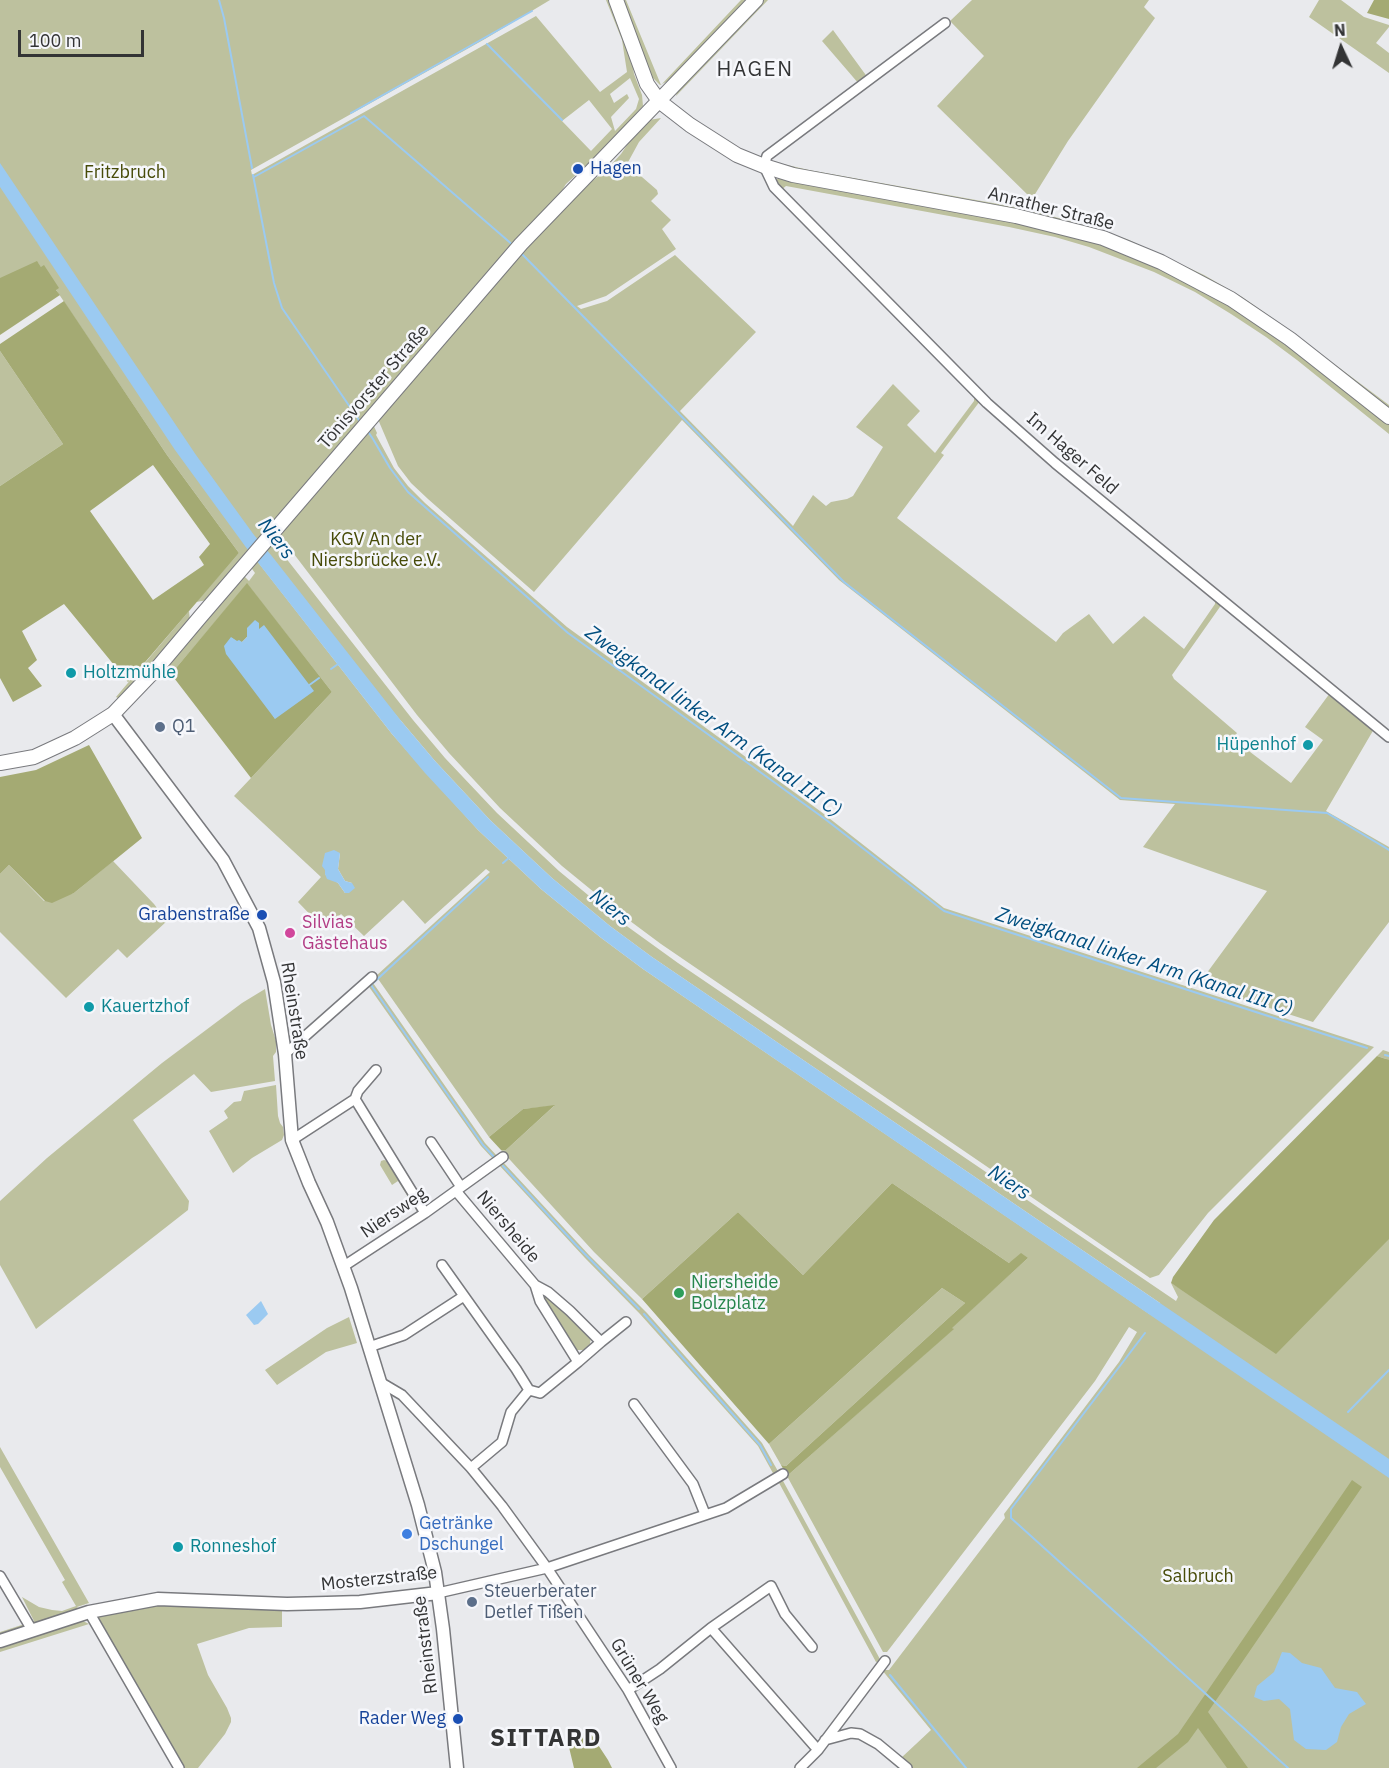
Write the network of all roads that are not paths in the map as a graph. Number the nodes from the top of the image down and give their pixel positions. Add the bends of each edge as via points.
1 (616, 0) edge
2 (756, 0) edge
3 (945, 23) dead end
4 (659, 101) junction
5 (764, 166) junction
6 (1389, 417) edge
7 (113, 714) junction
8 (1389, 737) edge
9 (0, 763) edge
10 (372, 977) dead end
11 (285, 1054) junction
12 (376, 1070) dead end
13 (355, 1099) junction
14 (292, 1140) junction
15 (431, 1142) dead end
16 (503, 1157) dead end
17 (458, 1189) junction
18 (425, 1213) junction
19 (442, 1264) dead end
20 (344, 1266) junction
21 (535, 1285) junction
22 (464, 1296) junction
23 (626, 1322) dead end
24 (601, 1342) junction
25 (369, 1347) junction
26 (578, 1362) junction
27 (380, 1382) junction
28 (529, 1390) junction
29 (634, 1404) dead end
30 (471, 1468) junction
31 (783, 1474) dead end
32 (705, 1514) junction
33 (547, 1568) junction
34 (0, 1576) edge
35 (438, 1593) junction
36 (89, 1612) junction
37 (711, 1628) junction
38 (32, 1630) junction
39 (0, 1641) edge
40 (812, 1647) dead end
41 (885, 1661) dead end
42 (628, 1690) junction
43 (825, 1740) junction
44 (818, 1750) junction
45 (904, 1767) edge
46 (178, 1768) edge
47 (457, 1768) edge
48 (671, 1768) edge
49 (800, 1768) edge

1 - 4 main road via 647,84
2 - 4 main road, Tönisvorster Straße
3 - 5 street via 767,156
4 - 5 main road, Anrather Straße via 711,140
4 - 7 main road, Tönisvorster Straße via 517,249 158,667
5 - 6 main road, Anrather Straße via 1016,216 1103,238 1161,262 1230,298 1290,339
5 - 8 street, Im Hager Feld via 774,187 987,403
7 - 9 main road, Tönisvorster Straße via 46,751
7 - 11 street, Rheinstraße via 223,860 248,906 274,982
10 - 11 street
11 - 14 street, Rheinstraße
12 - 13 street
13 - 14 street
13 - 18 street
14 - 20 street, Rheinstraße
15 - 17 street
16 - 17 street, Niersweg
17 - 18 street, Niersweg
17 - 21 street, Niersheide
18 - 20 street, Niersweg
19 - 22 street
20 - 25 street, Rheinstraße
21 - 24 street, Niersheide
21 - 26 street, Niersheide via 540,1301
22 - 25 street via 404,1335
22 - 28 street
23 - 24 street
24 - 26 street
25 - 27 street, Rheinstraße
26 - 28 street via 540,1393
27 - 30 street, Grüner Weg via 402,1395
27 - 35 street, Rheinstraße via 418,1505
28 - 30 street via 511,1412 502,1442
29 - 32 street via 693,1484
30 - 33 street, Grüner Weg
31 - 32 street, Mosterzstraße via 726,1508
32 - 33 street, Mosterzstraße
33 - 35 street, Mosterzstraße
33 - 42 street, Grüner Weg
34 - 38 street
35 - 36 street, Mosterzstraße via 360,1602 287,1604 158,1599
35 - 47 street, Rheinstraße
36 - 38 street, Mosterzstraße
36 - 46 street
37 - 40 street via 771,1586 785,1614
37 - 42 street
37 - 44 street
38 - 39 street, Mosterzstraße
41 - 43 street
42 - 48 street, Grüner Weg
43 - 44 street
43 - 45 street via 860,1734
44 - 49 street

